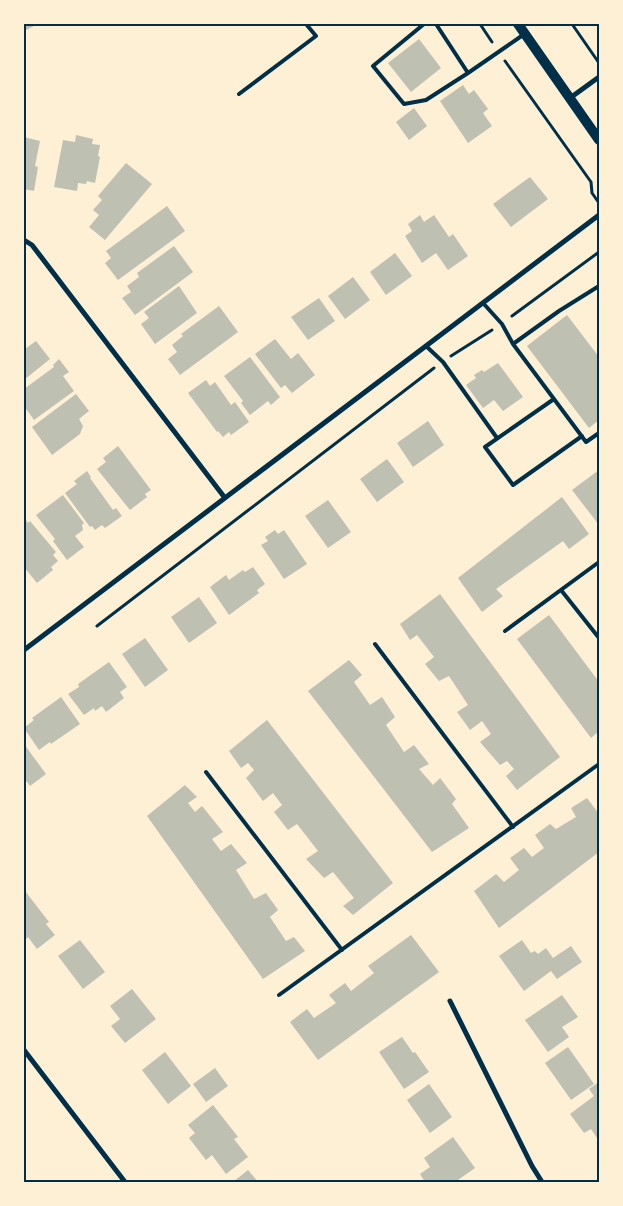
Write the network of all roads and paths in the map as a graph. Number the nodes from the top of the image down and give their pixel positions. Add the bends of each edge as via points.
1 (306, 24) edge
2 (424, 24) edge
3 (436, 24) edge
4 (480, 24) edge
5 (518, 24) edge
6 (572, 24) edge
7 (525, 34) junction
8 (499, 52) junction
9 (599, 63) edge
10 (468, 72) junction
11 (599, 77) edge
12 (239, 94) dead end
13 (570, 98) junction
14 (599, 140) edge
15 (599, 204) edge
16 (599, 215) edge
17 (24, 240) edge
18 (599, 252) edge
19 (599, 286) edge
20 (483, 303) junction
21 (502, 324) junction
22 (513, 344) junction
23 (426, 346) junction
24 (443, 362) junction
25 (554, 399) junction
26 (599, 433) edge
27 (582, 436) junction
28 (497, 438) junction
29 (225, 498) junction
30 (599, 562) edge
31 (561, 590) junction
32 (97, 626) dead end
33 (504, 631) dead end
34 (599, 638) edge
35 (374, 644) dead end
36 (24, 650) edge
37 (599, 764) edge
38 (206, 772) dead end
39 (513, 826) junction
40 (342, 950) junction
41 (279, 994) dead end
42 (450, 1001) dead end
43 (24, 1050) edge
44 (125, 1182) edge
45 (542, 1182) edge

1 - 12 lane via 316,36
2 - 10 lane via 372,66 404,104 426,100
3 - 10 lane
4 - 8 path
5 - 7 main road
6 - 9 path
7 - 8 lane
7 - 13 main road
8 - 10 lane
8 - 15 path via 591,182 592,193
11 - 13 street
13 - 14 main road
16 - 20 street
17 - 29 street via 32,245
18 - 21 path
19 - 22 lane
20 - 21 lane
20 - 23 street
21 - 22 lane
21 - 24 path
22 - 25 lane
23 - 24 lane
23 - 29 street
24 - 28 lane
24 - 32 path
25 - 27 lane
25 - 28 lane
26 - 27 lane via 586,442
27 - 28 lane via 513,484 484,447
29 - 36 street
30 - 31 lane
31 - 33 lane
31 - 34 lane
35 - 39 lane
37 - 39 lane
38 - 40 lane
39 - 40 lane
40 - 41 lane
42 - 45 street
43 - 44 street

